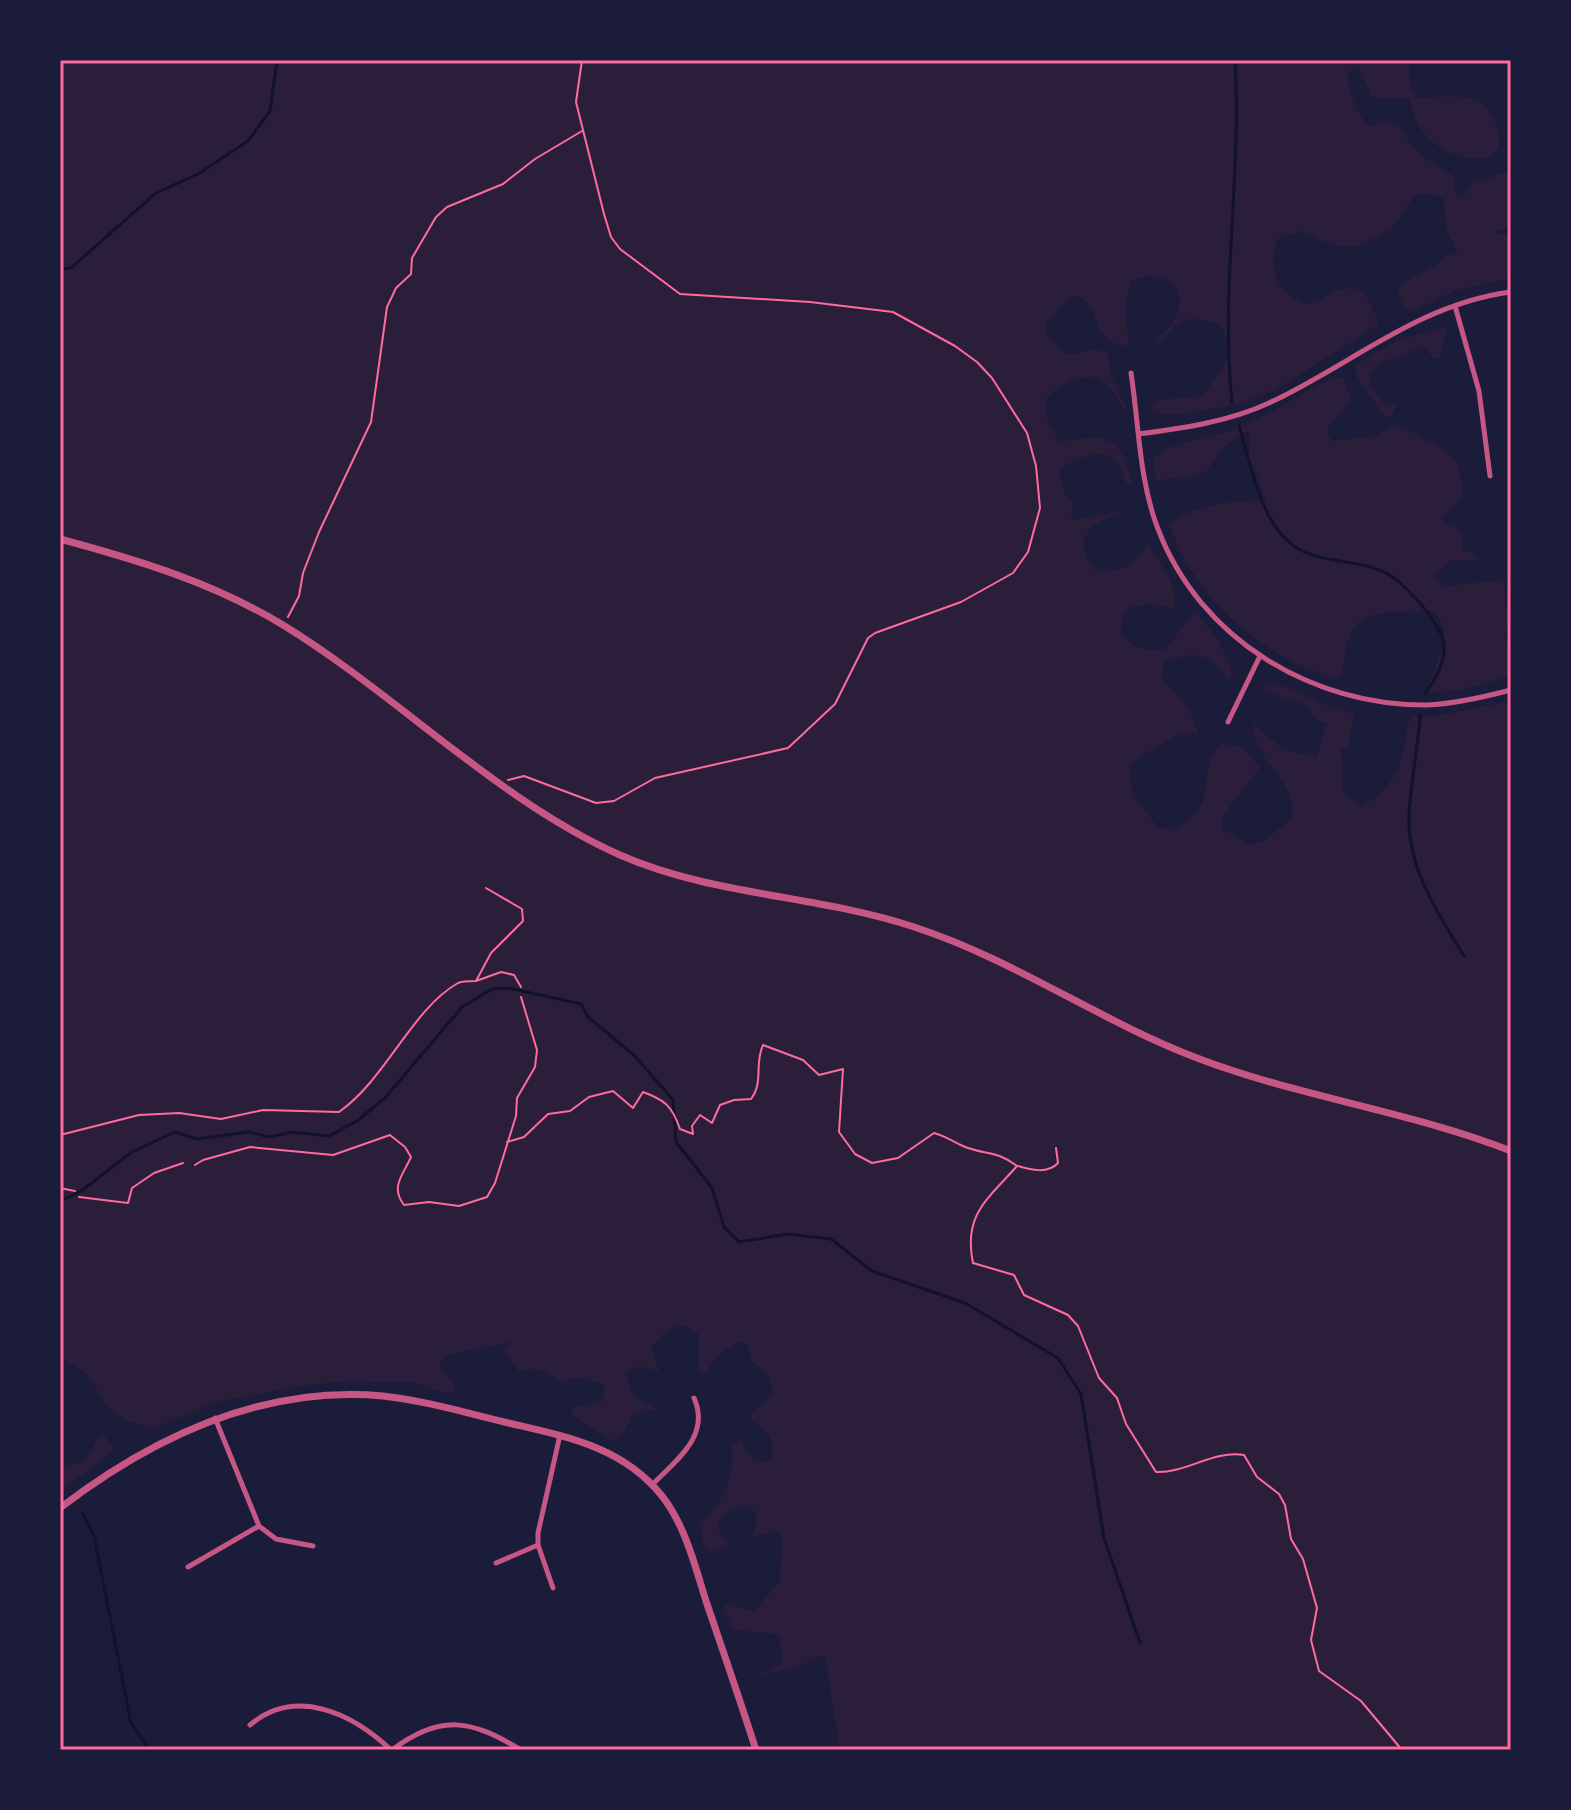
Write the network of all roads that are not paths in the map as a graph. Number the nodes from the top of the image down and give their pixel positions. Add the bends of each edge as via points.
1 (1511, 292) edge
2 (1455, 306) junction
3 (1131, 373) dead end
4 (1139, 434) junction
5 (1490, 476) dead end
6 (60, 539) edge
7 (1260, 656) junction
8 (1511, 690) edge
9 (1228, 722) dead end
10 (1511, 1151) edge
11 (694, 1398) dead end
12 (215, 1417) junction
13 (560, 1435) junction
14 (652, 1485) junction
15 (60, 1508) edge
16 (259, 1526) junction
17 (538, 1545) junction
18 (313, 1546) dead end
19 (496, 1563) dead end
20 (188, 1567) dead end
21 (553, 1588) dead end
22 (250, 1725) dead end
23 (391, 1750) edge
24 (521, 1750) edge
25 (756, 1750) edge

1 - 2 street
2 - 4 street via 1392,331 1255,409
2 - 5 street via 1479,391
3 - 4 street
4 - 7 street via 1147,489 1164,544 1201,601
6 - 10 street via 185,577 284,626 503,784 599,845 655,869 916,927 1220,1067
7 - 8 street via 1316,686 1381,702 1437,704
7 - 9 street
11 - 14 street via 701,1414 699,1429
12 - 13 street via 305,1397 382,1396
12 - 15 street via 134,1456
12 - 16 street
13 - 14 street via 613,1454
13 - 17 street
14 - 25 street via 681,1529
16 - 18 street via 276,1539
16 - 20 street
17 - 19 street
17 - 21 street
22 - 23 street via 275,1708 324,1710 359,1724
23 - 24 street via 431,1728 461,1724 485,1729

